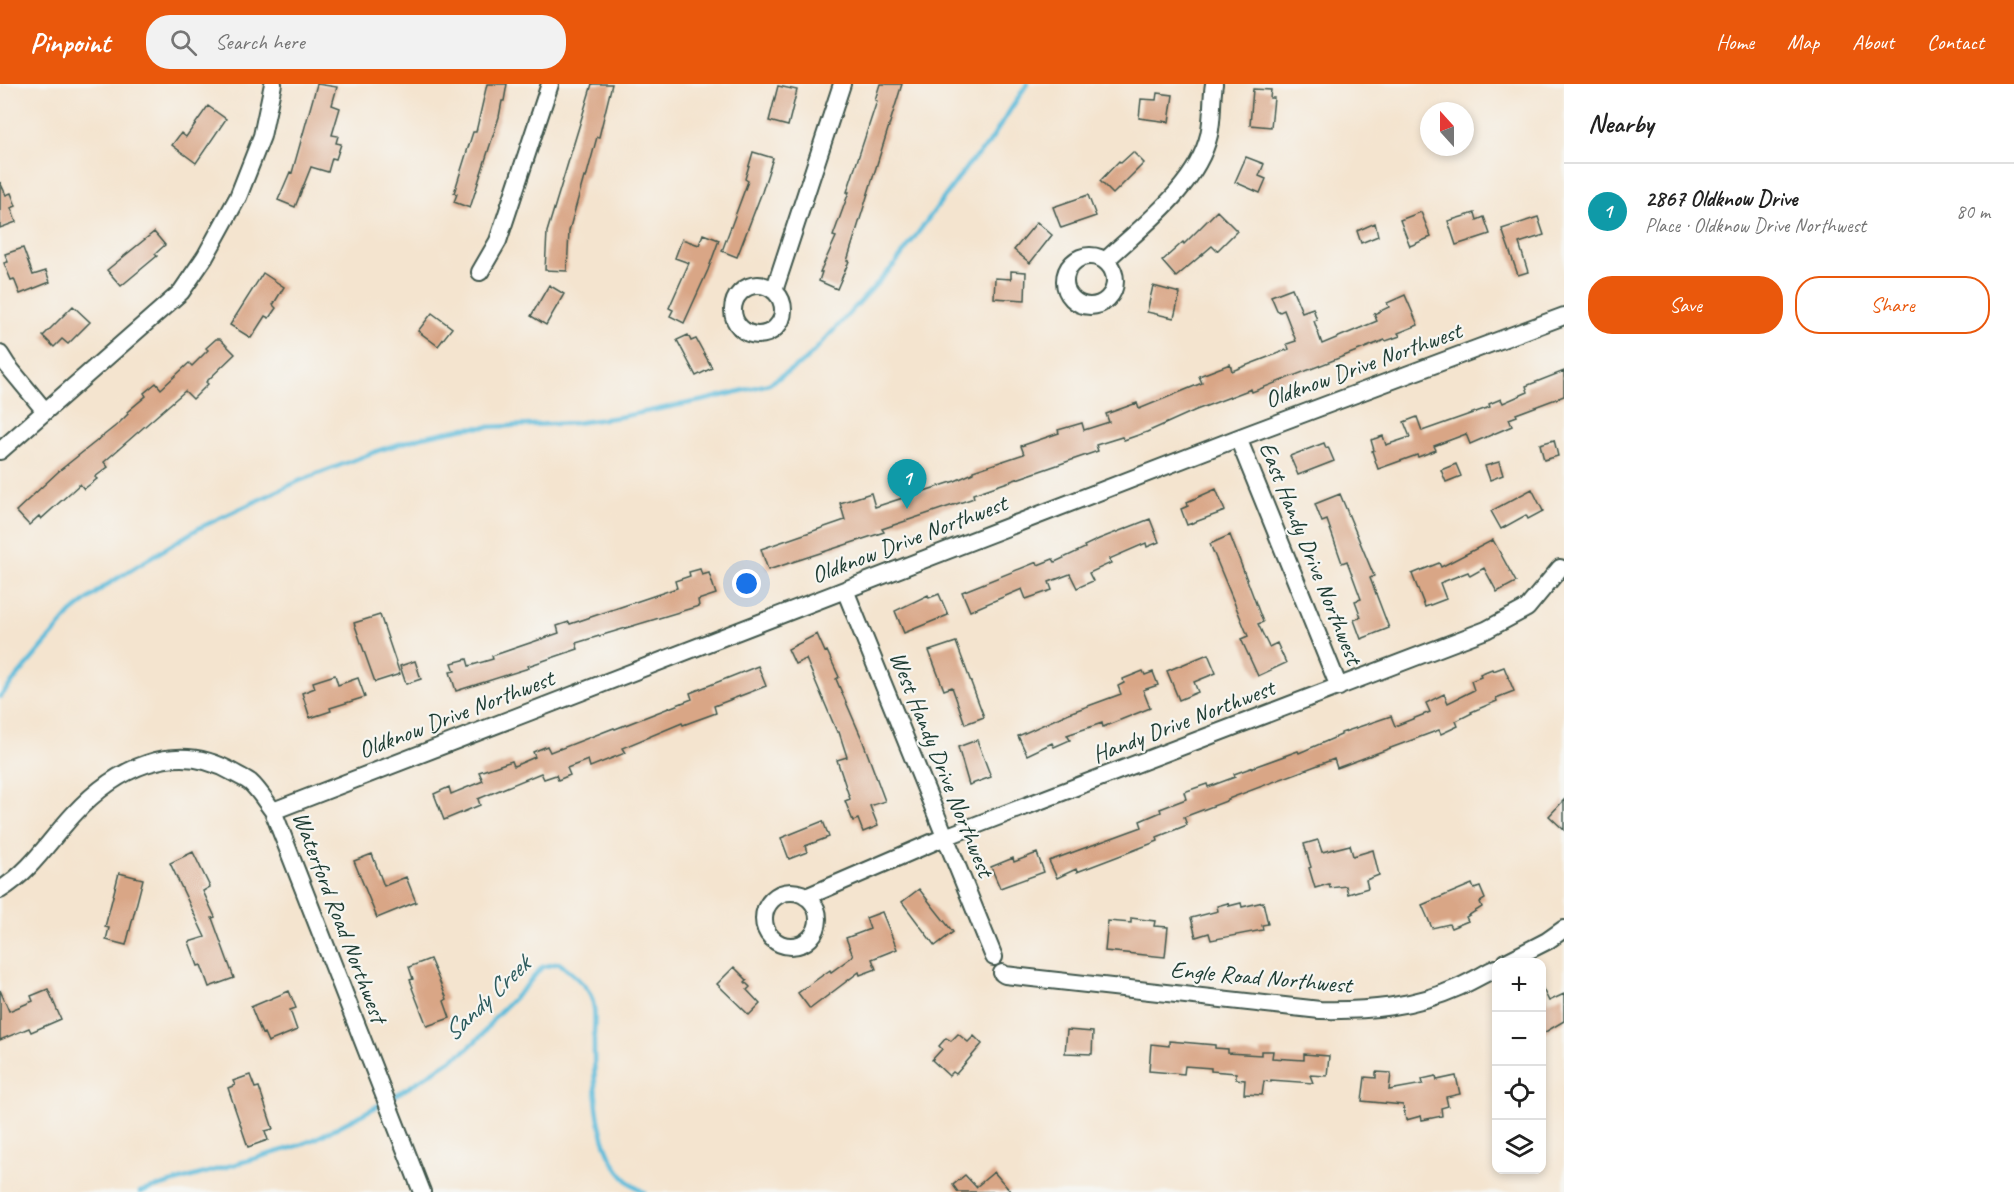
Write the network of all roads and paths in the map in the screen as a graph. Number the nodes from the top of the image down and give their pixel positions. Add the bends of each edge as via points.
1 (273, 84) edge
2 (550, 84) edge
3 (842, 84) edge
4 (1214, 84) edge
5 (1105, 261) dead end
6 (480, 272) dead end
7 (774, 291) dead end
8 (1564, 316) edge
9 (0, 354) edge
10 (45, 411) junction
11 (1238, 438) junction
12 (0, 451) edge
13 (1560, 568) dead end
14 (845, 590) junction
15 (1339, 687) junction
16 (273, 811) junction
17 (945, 837) junction
18 (0, 890) edge
19 (806, 897) dead end
20 (1564, 929) edge
21 (994, 957) dead end
22 (1516, 958) edge
23 (1492, 971) edge
24 (1002, 973) dead end
25 (422, 1192) edge

1 - 10 street via 262,136 238,197 181,292
2 - 6 street via 498,241
3 - 7 street
4 - 5 street via 1209,135 1198,165 1178,191
8 - 11 street, Oldknow Drive Northwest
9 - 10 street
10 - 12 street
11 - 14 street, Oldknow Drive Northwest
11 - 15 street, East Handy Drive Northwest
13 - 15 street, Handy Drive Northwest via 1527,608 1486,630
14 - 16 street, Oldknow Drive Northwest
14 - 17 street, West Handy Drive Northwest
15 - 17 street, Handy Drive Northwest
16 - 18 street, Waterford Road Northwest via 250,782 219,764 183,757 145,763 121,775 73,814 29,868
16 - 25 street, Waterford Road Northwest
17 - 19 street, Handy Drive Northwest
17 - 21 street, West Handy Drive Northwest
20 - 22 street
23 - 24 street, Engle Road Northwest via 1428,998 1357,1011

